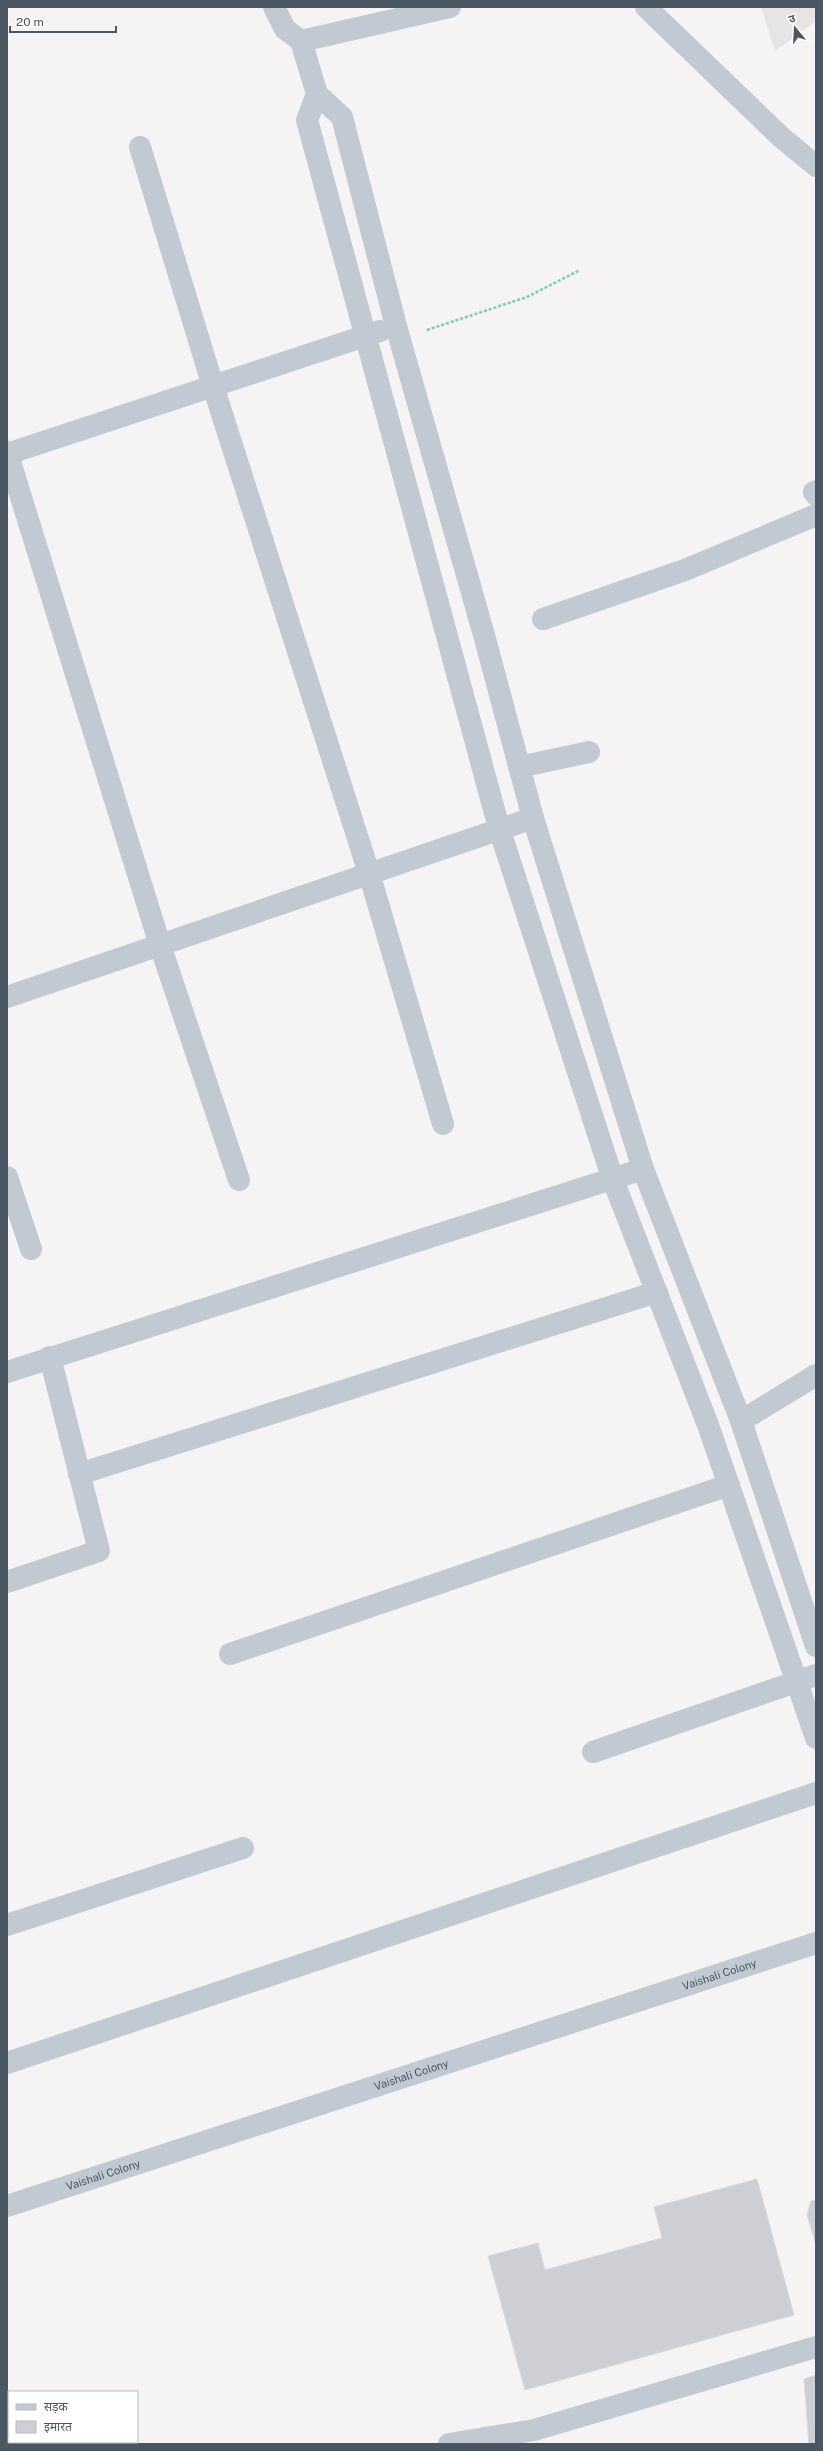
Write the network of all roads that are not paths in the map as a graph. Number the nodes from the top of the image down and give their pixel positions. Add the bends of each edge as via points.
1 (274, 7) edge
2 (450, 7) edge
3 (646, 7) edge
4 (301, 41) junction
5 (317, 94) junction
6 (140, 147) dead end
7 (816, 166) edge
8 (398, 333) junction
9 (366, 336) junction
10 (213, 386) junction
11 (7, 454) edge
12 (816, 491) edge
13 (816, 495) edge
14 (816, 515) edge
15 (543, 619) dead end
16 (589, 752) dead end
17 (518, 767) junction
18 (532, 818) junction
19 (499, 828) junction
20 (368, 873) junction
21 (160, 945) junction
22 (7, 997) edge
23 (443, 1124) dead end
24 (643, 1169) junction
25 (7, 1177) edge
26 (239, 1180) dead end
27 (613, 1180) junction
28 (31, 1249) dead end
29 (657, 1292) junction
30 (50, 1358) junction
31 (7, 1372) edge
32 (816, 1375) edge
33 (741, 1421) junction
34 (79, 1474) junction
35 (729, 1486) junction
36 (7, 1582) edge
37 (816, 1646) edge
38 (230, 1654) dead end
39 (806, 1678) edge
40 (816, 1738) edge
41 (592, 1752) dead end
42 (816, 1793) edge
43 (243, 1848) dead end
44 (7, 1925) edge
45 (816, 1943) edge
46 (7, 2063) edge
47 (7, 2206) edge
48 (816, 2347) edge
49 (534, 2437) edge
50 (7, 2443) edge
51 (57, 2444) edge
52 (449, 2444) edge

1 - 4 street via 285,29
2 - 4 street
3 - 7 street via 782,137
4 - 5 street
5 - 8 street via 342,116
5 - 9 street via 307,120
6 - 10 street
8 - 9 street
8 - 17 street
9 - 10 street
9 - 19 street
10 - 11 street
10 - 20 street
11 - 21 street
12 - 13 street
14 - 15 street via 685,570
16 - 17 street
17 - 18 street
18 - 19 street
18 - 24 street
19 - 20 street
19 - 27 street
20 - 21 street
20 - 23 street
21 - 22 street
21 - 26 street
24 - 27 street
24 - 33 street
25 - 28 street
27 - 29 street
27 - 30 street
29 - 34 street
29 - 35 street
30 - 31 street
30 - 34 street
32 - 33 street
33 - 37 street
34 - 36 street via 99,1551
35 - 38 street
35 - 39 street
39 - 40 street
39 - 41 street
42 - 46 street
43 - 44 street
45 - 47 street, Vaishali Colony
48 - 49 street
49 - 52 street
50 - 51 street

